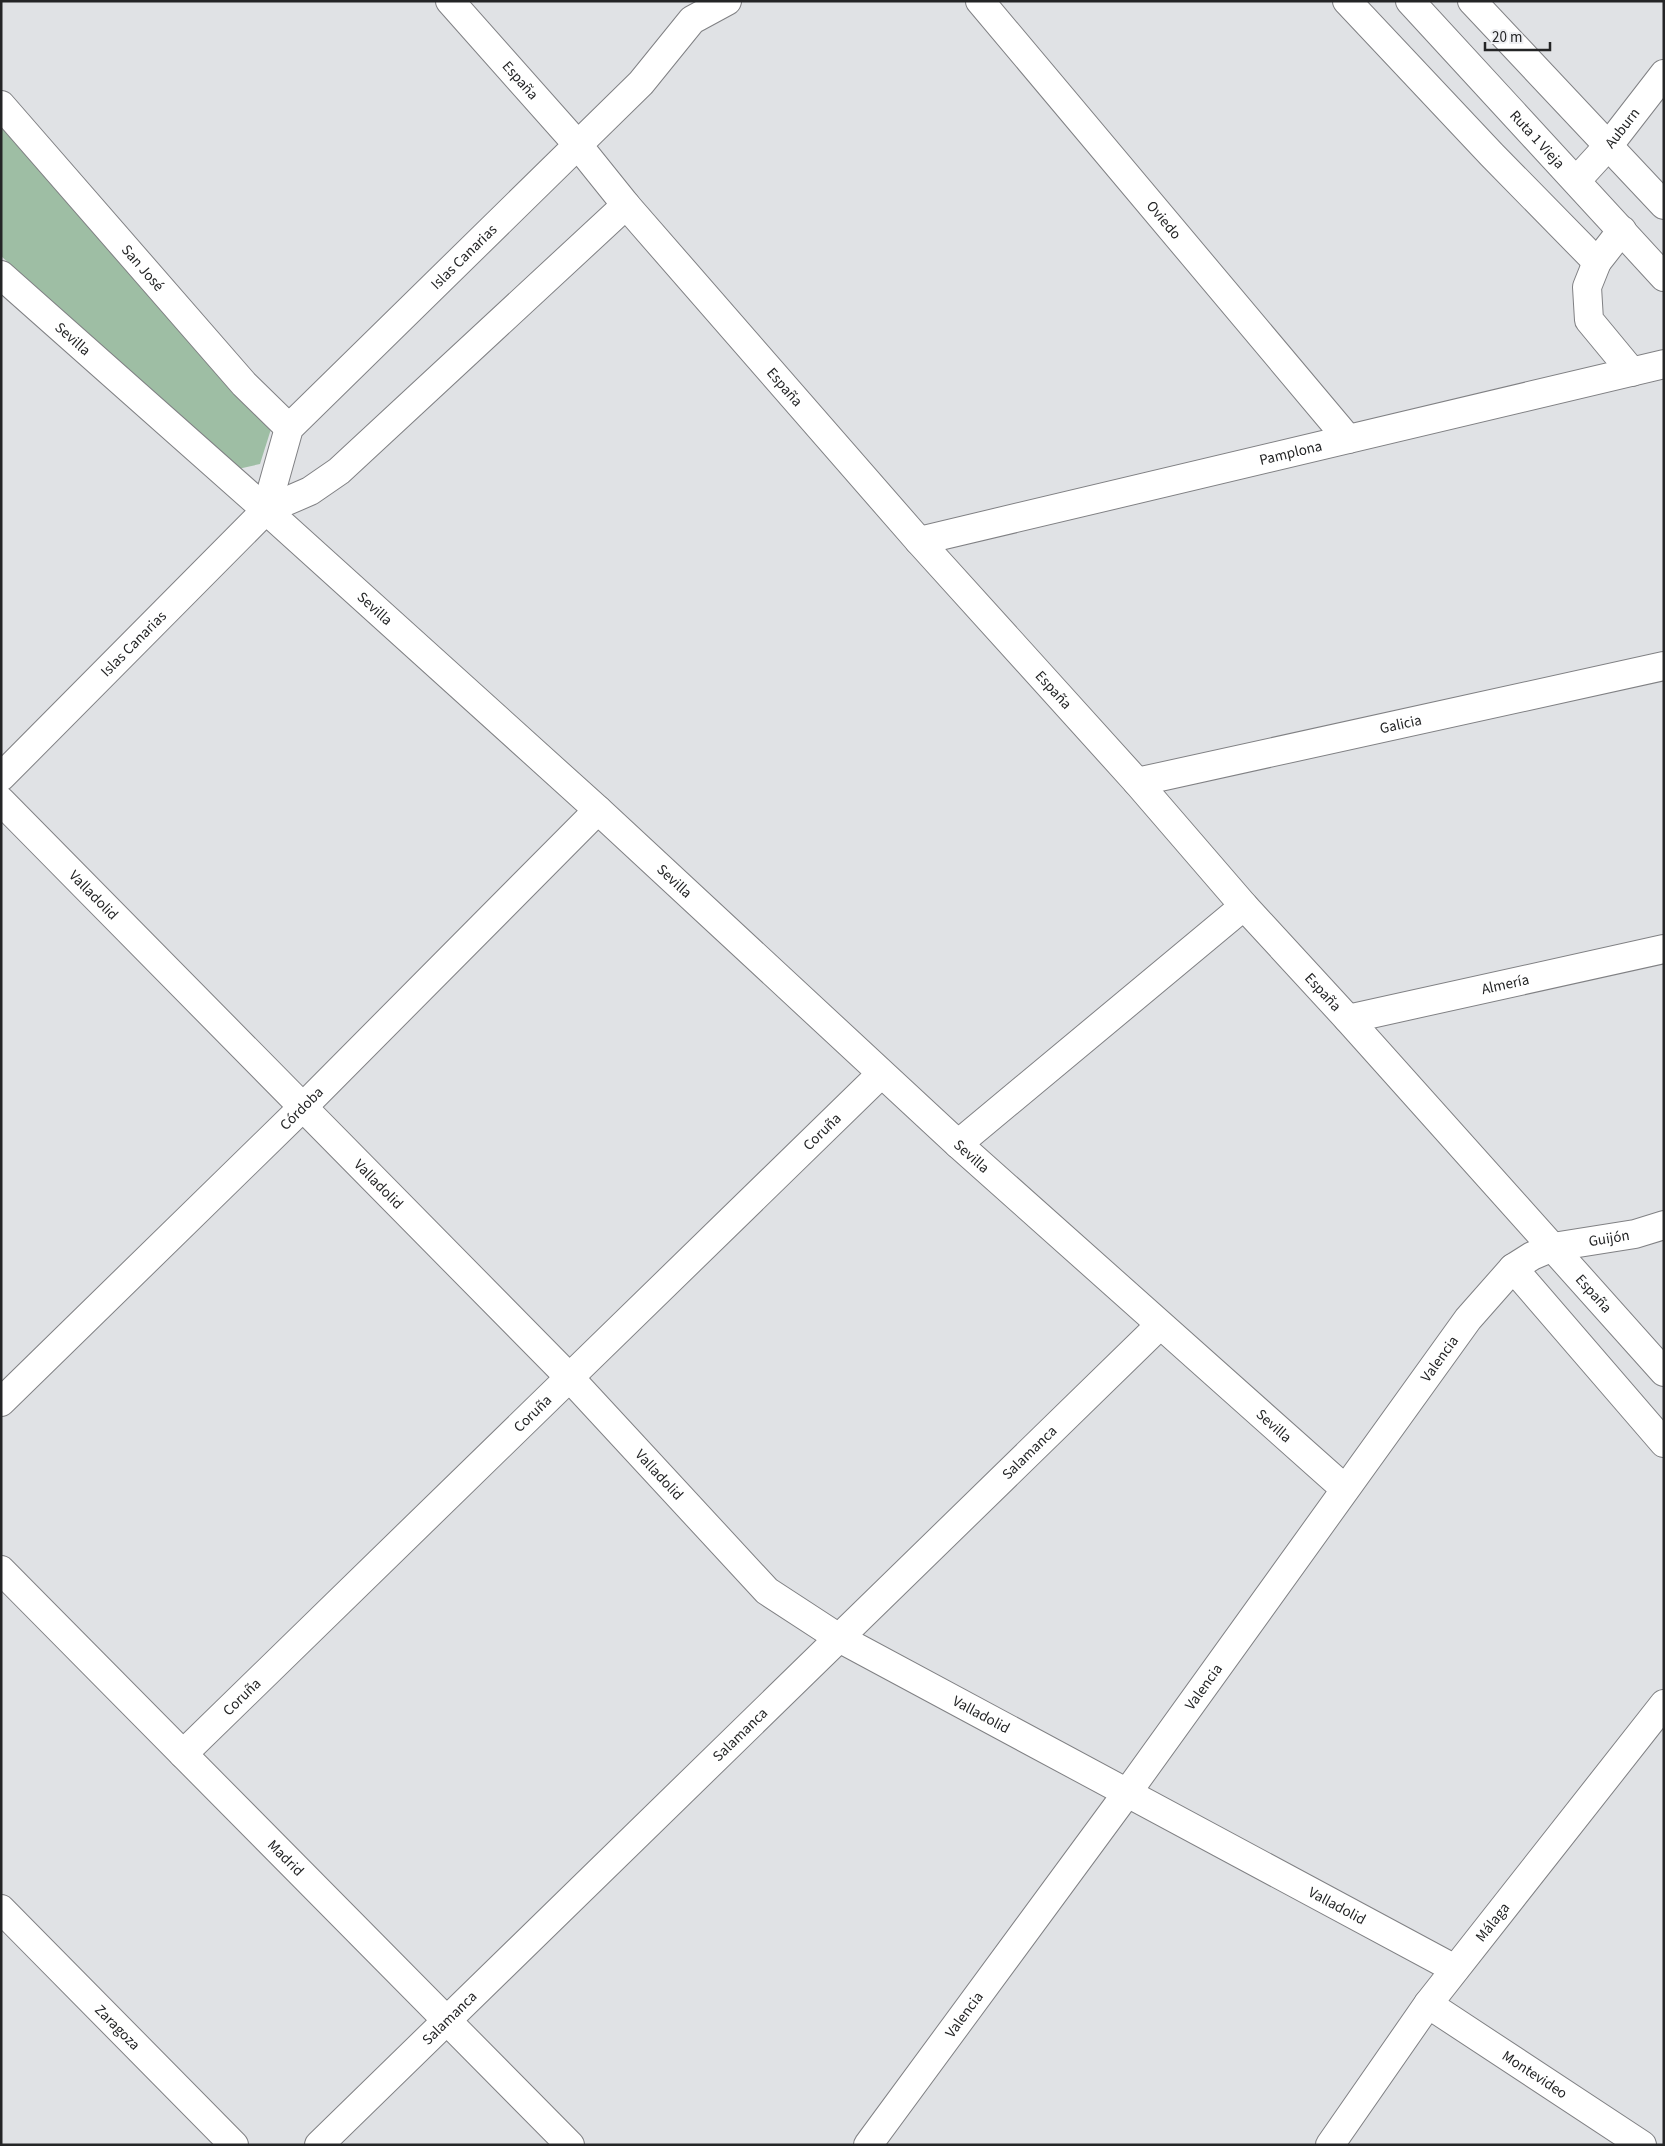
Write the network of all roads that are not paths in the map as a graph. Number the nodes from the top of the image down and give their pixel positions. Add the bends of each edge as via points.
1 (450, 1) edge
2 (728, 1) edge
3 (980, 1) edge
4 (1348, 1) edge
5 (1410, 1) edge
6 (1472, 1) edge
7 (686, 10) edge
8 (1664, 74) edge
9 (1, 105) edge
10 (577, 144) junction
11 (1609, 145) junction
12 (1577, 180) junction
13 (626, 205) junction
14 (1664, 205) edge
15 (1622, 230) junction
16 (1597, 262) junction
17 (1, 275) edge
18 (1664, 277) edge
19 (1664, 364) edge
20 (1632, 372) junction
21 (289, 428) junction
22 (1348, 439) junction
23 (266, 510) junction
24 (919, 541) junction
25 (1664, 666) edge
26 (1, 777) edge
27 (1136, 782) junction
28 (1, 801) edge
29 (598, 810) junction
30 (1244, 906) junction
31 (1664, 949) edge
32 (1348, 1019) junction
33 (881, 1074) junction
34 (304, 1106) junction
35 (958, 1144) junction
36 (1664, 1225) edge
37 (1553, 1247) junction
38 (1513, 1268) junction
39 (1160, 1325) junction
40 (1664, 1372) edge
41 (569, 1377) junction
42 (1, 1402) edge
43 (1664, 1443) edge
44 (1345, 1489) junction
45 (1, 1570) edge
46 (839, 1638) junction
47 (1664, 1704) edge
48 (183, 1754) junction
49 (1126, 1793) junction
50 (5, 1919) edge
51 (1455, 1969) junction
52 (1428, 2004) junction
53 (447, 2020) junction
54 (234, 2145) edge
55 (319, 2145) edge
56 (570, 2145) edge
57 (868, 2145) edge
58 (1330, 2145) edge
59 (1642, 2145) edge

1 - 10 street, España
2 - 7 street
3 - 22 street, Oviedo
4 - 16 street
5 - 12 street, Ruta 1 Vieja
6 - 11 street
7 - 10 street, Islas Canarias via 642,83
8 - 11 street, Auburn
9 - 21 street, San José via 244,384
10 - 13 street, España
10 - 21 street, Islas Canarias
11 - 12 street, Auburn
11 - 14 street
12 - 15 street, Ruta 1 Vieja
13 - 23 street, Islas Canarias via 339,471 310,491
13 - 24 street, España
15 - 16 street
15 - 18 street, Ruta 1 Vieja
16 - 20 street via 1587,287 1589,320
17 - 23 street, Sevilla
19 - 20 street, Pamplona
20 - 22 street, Pamplona
21 - 23 street, Islas Canarias
22 - 24 street, Pamplona
23 - 26 street, Islas Canarias
23 - 29 street, Sevilla
24 - 27 street, España
25 - 27 street, Galicia
27 - 30 street, España
28 - 34 street, Valladolid
29 - 33 street, Sevilla
29 - 34 street, Córdoba
30 - 32 street, España
30 - 35 street
31 - 32 street, Almería
32 - 37 street, España
33 - 35 street, Sevilla
33 - 41 street, Coruña
34 - 41 street, Valladolid
34 - 42 street, Córdoba
35 - 39 street, Sevilla
36 - 37 street, Guijón via 1635,1234
37 - 38 street, Valencia
37 - 40 street, España
38 - 43 street
38 - 44 street, Valencia via 1468,1319
39 - 44 street, Sevilla
39 - 46 street, Salamanca
41 - 46 street, Valladolid via 767,1591
41 - 48 street, Coruña
44 - 49 street, Valencia
45 - 48 street, Madrid
46 - 49 street, Valladolid
46 - 53 street, Salamanca
47 - 51 street, Málaga
48 - 53 street, Madrid
49 - 51 street, Valladolid
49 - 57 street, Valencia
50 - 54 street, Zaragoza
51 - 52 street, Málaga
52 - 58 street, Málaga
52 - 59 street, Montevideo
53 - 55 street, Salamanca
53 - 56 street, Madrid

